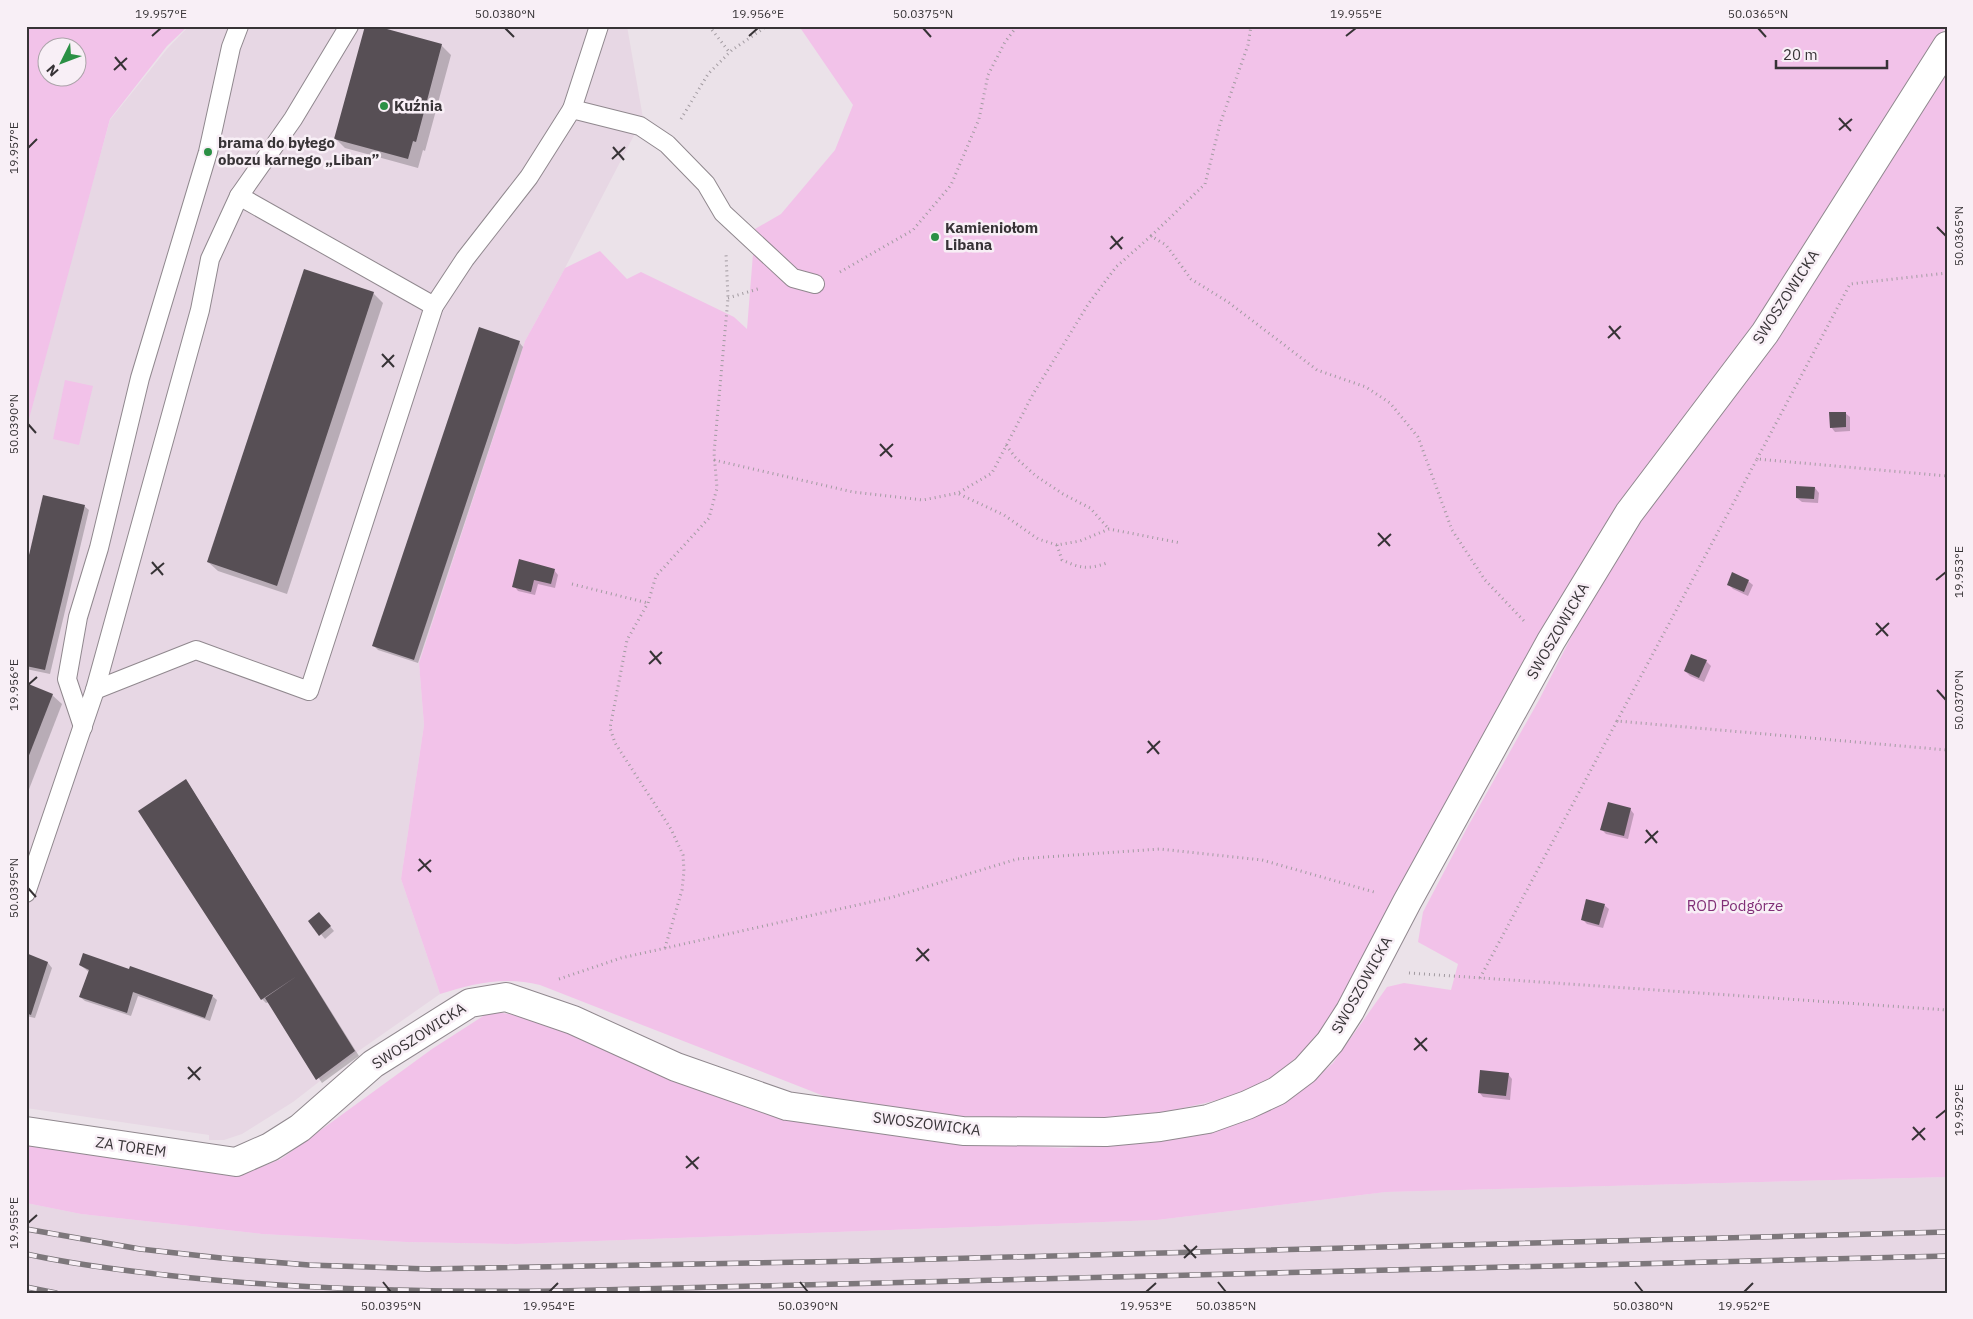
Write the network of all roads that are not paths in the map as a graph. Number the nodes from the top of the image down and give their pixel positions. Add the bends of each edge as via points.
1 (239, 26) edge
2 (349, 26) edge
3 (598, 26) edge
4 (1947, 46) edge
5 (572, 109) junction
6 (239, 196) junction
7 (815, 284) road end
8 (434, 306) junction
9 (95, 690) junction
10 (82, 727) junction
11 (26, 893) edge
12 (26, 1131) edge
13 (236, 1162) joint

1 - 10 lane via 231,47 208,152 140,378 99,548 78,618 67,679
2 - 6 lane via 293,119
3 - 5 lane
4 - 13 street, SWOSZOWICKA via 1765,333 1629,513 1551,641 1350,1012 1330,1042 1305,1070 1277,1091 1208,1119 1160,1128 1106,1132 963,1131 788,1106 676,1068 573,1020 506,997 470,1003 373,1064 300,1128 270,1147
5 - 7 lane via 640,126 667,144 706,184 724,213 793,278
5 - 8 lane via 529,177 465,259
6 - 8 lane
6 - 9 lane via 210,259 200,310
8 - 9 lane via 309,691 196,650
9 - 10 lane
10 - 11 lane
12 - 13 street, ZA TOREM

